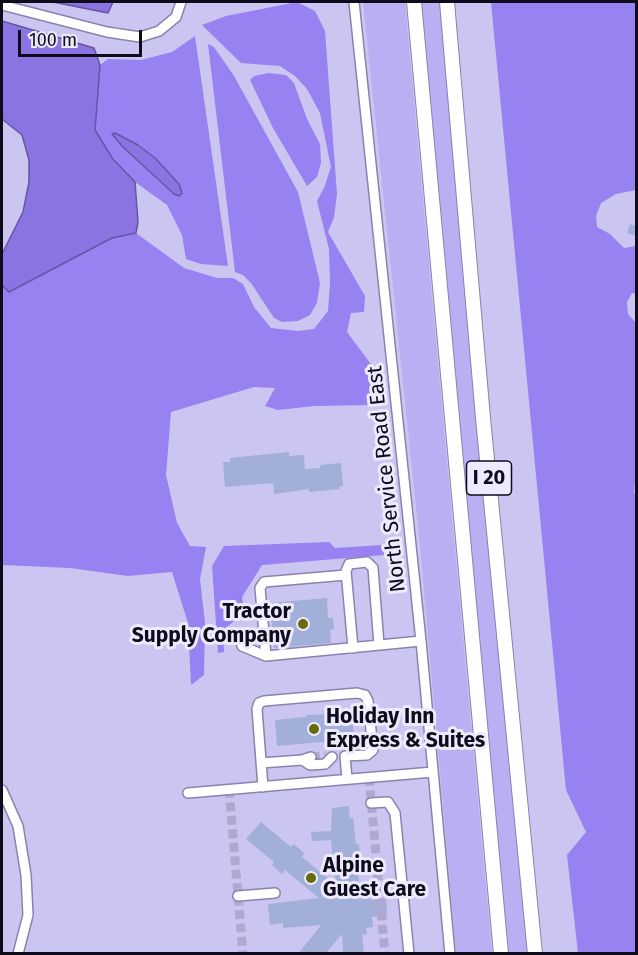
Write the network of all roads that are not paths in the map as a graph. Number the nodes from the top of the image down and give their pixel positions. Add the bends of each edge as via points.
1 (181, 2) edge
2 (354, 2) edge
3 (414, 2) edge
4 (447, 2) edge
5 (2, 5) edge
6 (346, 574) junction
7 (421, 641) junction
8 (379, 645) junction
9 (242, 646) dead end
10 (353, 648) junction
11 (266, 656) junction
12 (345, 756) junction
13 (261, 763) junction
14 (433, 772) junction
15 (347, 779) junction
16 (263, 787) junction
17 (2, 790) edge
18 (188, 794) dead end
19 (371, 803) dead end
20 (275, 892) dead end
21 (238, 896) dead end
22 (18, 954) edge
23 (409, 954) edge
24 (450, 954) edge
25 (501, 954) edge
26 (536, 954) edge

1 - 5 street via 176,16 159,31 140,37
2 - 7 street, North Service Road East
3 - 25 highway, I 20
4 - 26 highway, I 20
6 - 8 street via 349,564 367,562 372,568
6 - 10 street
6 - 11 street via 264,582 260,588
7 - 8 street
7 - 14 street, North Service Road East
8 - 10 street
9 - 11 street
10 - 11 street
12 - 13 street via 329,756 325,764 310,765 306,758
12 - 13 street via 367,755 373,750 365,695 259,703
12 - 15 street
13 - 16 street
14 - 15 street
14 - 24 street, North Service Road East
15 - 16 street
16 - 18 street
17 - 22 street via 18,826 27,884 27,919
19 - 23 street via 388,802 395,813
20 - 21 street

